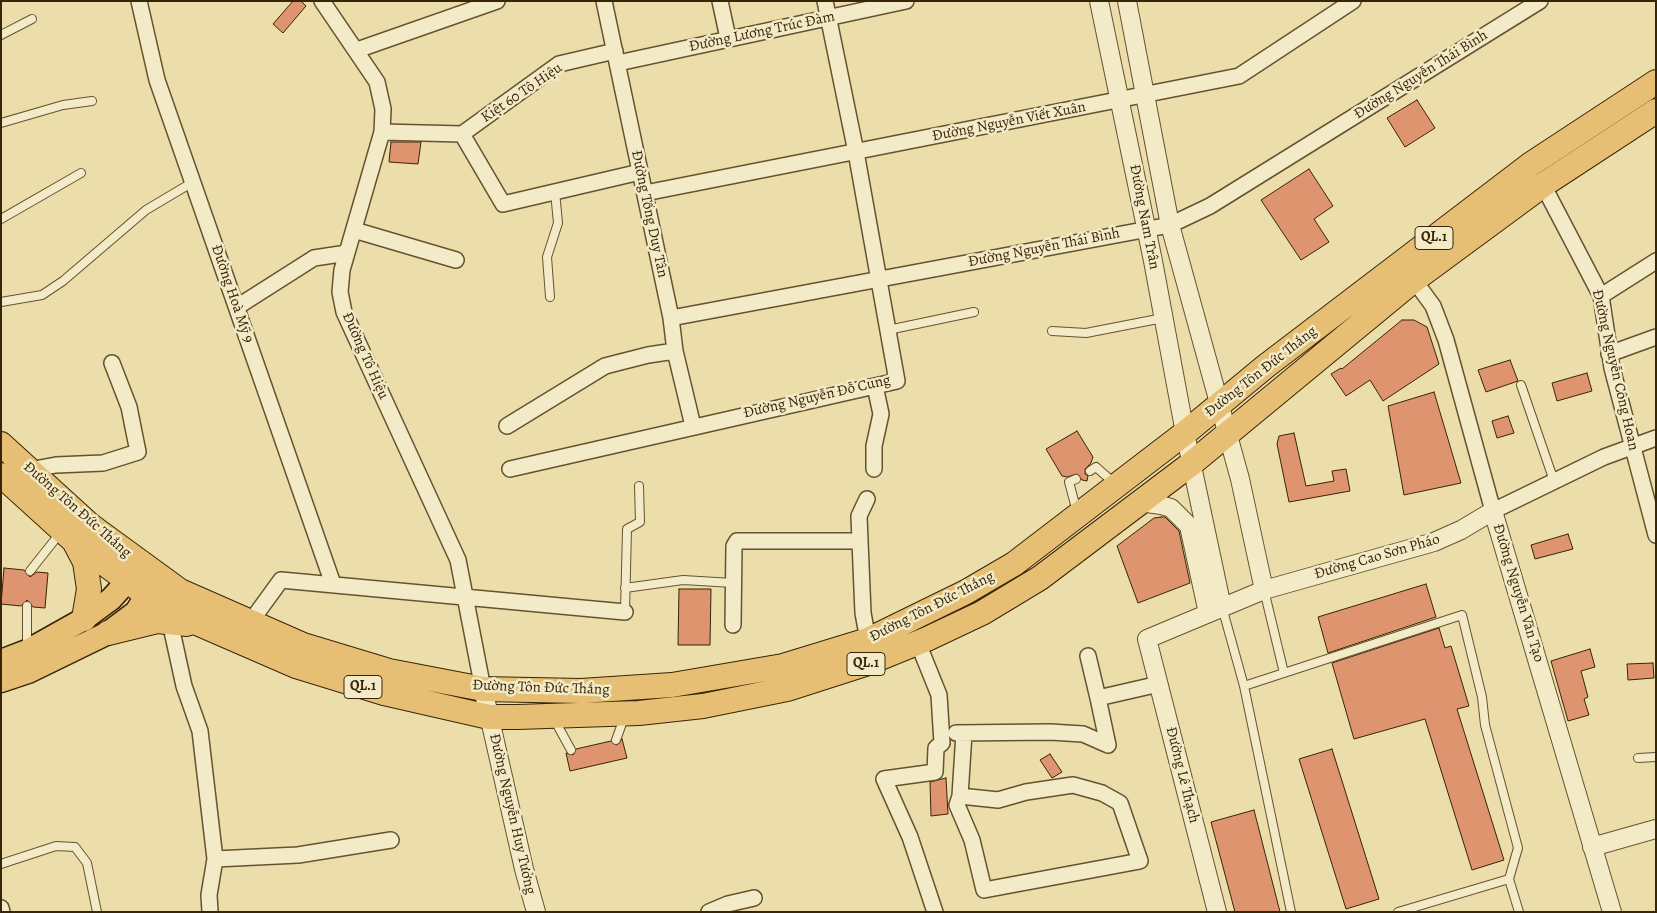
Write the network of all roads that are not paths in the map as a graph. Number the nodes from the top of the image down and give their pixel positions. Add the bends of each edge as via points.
1 (139, 1) edge
2 (322, 1) edge
3 (497, 1) edge
4 (604, 1) edge
5 (720, 1) edge
6 (825, 1) edge
7 (906, 1) edge
8 (1099, 1) edge
9 (1127, 1) edge
10 (1353, 1) edge
11 (1540, 1) edge
12 (1516, 8) edge
13 (828, 18) junction
14 (32, 19) dead end
15 (1, 35) edge
16 (728, 38) junction
17 (357, 50) junction
18 (616, 57) junction
19 (1656, 82) edge
20 (1146, 95) junction
21 (1120, 100) junction
22 (92, 101) dead end
23 (1656, 111) edge
24 (1, 123) edge
25 (382, 132) junction
26 (462, 134) junction
27 (856, 152) junction
28 (640, 172) junction
29 (81, 173) dead end
30 (193, 182) junction
31 (1543, 185) junction
32 (555, 192) junction
33 (644, 193) junction
34 (1, 219) edge
35 (1170, 225) junction
36 (1147, 229) junction
37 (354, 230) junction
38 (348, 253) junction
39 (456, 260) dead end
40 (1656, 261) edge
41 (879, 280) junction
42 (1414, 280) junction
43 (1601, 296) junction
44 (550, 297) dead end
45 (1, 302) edge
46 (237, 307) junction
47 (974, 312) dead end
48 (670, 318) junction
49 (1164, 318) junction
50 (888, 330) junction
51 (1052, 331) dead end
52 (1656, 337) edge
53 (675, 351) junction
54 (1609, 354) junction
55 (112, 363) dead end
56 (1521, 385) dead end
57 (875, 386) junction
58 (1219, 405) junction
59 (507, 426) dead end
60 (693, 426) junction
61 (1185, 434) junction
62 (1227, 434) junction
63 (1656, 438) edge
64 (1, 444) edge
65 (1632, 445) junction
66 (1191, 464) junction
67 (510, 469) dead end
68 (874, 469) dead end
69 (29, 470) junction
70 (1090, 471) dead end
71 (1, 475) edge
72 (1076, 478) dead end
73 (1554, 481) junction
74 (638, 486) dead end
75 (1117, 486) junction
76 (867, 499) dead end
77 (1140, 502) junction
78 (1493, 510) junction
79 (1078, 516) junction
80 (1656, 535) edge
81 (68, 536) junction
82 (860, 541) junction
83 (30, 571) dead end
84 (143, 574) junction
85 (733, 583) junction
86 (333, 584) junction
87 (625, 588) junction
88 (1264, 590) junction
89 (147, 597) junction
90 (465, 597) junction
91 (27, 606) dead end
92 (1215, 610) junction
93 (625, 612) joint
94 (84, 619) junction
95 (170, 622) junction
96 (249, 624) junction
97 (733, 625) dead end
98 (203, 627) junction
99 (108, 633) junction
100 (1147, 639) joint
101 (868, 640) junction
102 (918, 643) junction
103 (27, 652) junction
104 (1088, 656) dead end
105 (1, 661) edge
106 (1284, 674) junction
107 (1, 681) edge
108 (699, 681) junction
109 (1160, 684) junction
110 (1244, 686) junction
111 (483, 690) junction
112 (1098, 698) junction
113 (703, 706) junction
114 (625, 714) junction
115 (552, 716) junction
116 (489, 717) junction
117 (964, 733) junction
118 (942, 734) junction
119 (616, 740) dead end
120 (571, 750) dead end
121 (1656, 757) edge
122 (1638, 758) dead end
123 (960, 796) junction
124 (1656, 829) edge
125 (392, 840) dead end
126 (1592, 847) junction
127 (215, 859) junction
128 (1, 864) edge
129 (1509, 879) junction
130 (754, 898) dead end
131 (1, 908) edge
132 (2, 912) edge
133 (97, 912) edge
134 (210, 912) edge
135 (536, 912) edge
136 (709, 912) edge
137 (935, 912) edge
138 (1216, 912) edge
139 (1291, 912) edge
140 (1398, 912) edge
141 (1519, 912) edge
142 (1612, 912) edge

1 - 30 street, Đường Hoà Mỹ 9 via 158,80
2 - 17 street, Đường Tô Hiệu
3 - 17 street
4 - 18 street, Đường Tống Duy Tân
5 - 16 street
6 - 13 street, Đường Nguyễn Đỗ Cung
7 - 13 street, Đường Lương Trúc Đàm
8 - 21 street, Đường Nam Trân
9 - 20 street, Đường Nam Trân
10 - 20 street, Đường Nguyễn Viết Xuân via 1239,76
11 - 12 street, Đường Nguyễn Thái Bình
12 - 35 street, Đường Nguyễn Thái Bình via 1210,206
13 - 16 street, Đường Lương Trúc Đàm
13 - 27 street, Đường Nguyễn Đỗ Cung
14 - 15 lane
16 - 18 street, Đường Lương Trúc Đàm
17 - 25 street, Đường Tô Hiệu via 377,82 383,109
18 - 26 street, Kiệt 60 Tô Hiệu via 559,64
18 - 28 street, Đường Tống Duy Tân
19 - 58 highway, Đường Tôn Đức Thắng / QL.1 via 1531,164
20 - 21 street, Đường Nguyễn Viết Xuân
20 - 35 street, Đường Nam Trân
21 - 27 street, Đường Nguyễn Viết Xuân
21 - 36 street, Đường Nam Trân
22 - 24 lane via 63,105
23 - 31 highway, Đường Tôn Đức Thắng / QL.1
25 - 26 street
25 - 37 street, Đường Tô Hiệu
26 - 32 street via 503,204
27 - 33 street, Đường Nguyễn Viết Xuân
27 - 41 street, Đường Nguyễn Đỗ Cung
28 - 32 street
28 - 33 street, Đường Tống Duy Tân
29 - 34 lane
30 - 45 lane via 146,210 71,275 42,295
30 - 46 street, Đường Hoà Mỹ 9
31 - 42 highway, Đường Tôn Đức Thắng / QL.1
31 - 43 street, Đường Nguyễn Công Hoan
32 - 44 lane via 558,223 547,257
33 - 48 street, Đường Tống Duy Tân
35 - 36 street, Đường Nguyễn Thái Bình
35 - 58 street, Đường Nam Trân
36 - 41 street, Đường Nguyễn Thái Bình
36 - 49 street, Đường Nam Trân
37 - 38 street, Đường Tô Hiệu
37 - 39 street
38 - 46 street via 314,258
38 - 90 street, Đường Tô Hiệu via 340,292 344,312 458,560
40 - 43 street
41 - 48 street, Đường Nguyễn Thái Bình
41 - 50 street, Đường Nguyễn Đỗ Cung
42 - 62 highway, Đường Tôn Đức Thắng / QL.1
42 - 78 street, Đường Nguyễn Văn Tạo via 1432,306 1446,340
43 - 54 street, Đường Nguyễn Công Hoan
46 - 86 street, Đường Hoà Mỹ 9
47 - 50 lane
48 - 53 street, Đường Tống Duy Tân
49 - 51 lane via 1086,333
49 - 61 street, Đường Nam Trân
50 - 57 street, Đường Nguyễn Đỗ Cung via 897,381
52 - 54 street
53 - 59 street via 605,366
53 - 60 street, Đường Tống Duy Tân
54 - 65 street, Đường Nguyễn Công Hoan
55 - 69 street via 129,407 138,452 103,463
56 - 73 lane
57 - 60 street, Đường Nguyễn Đỗ Cung
57 - 68 street via 881,414 874,446
58 - 61 highway, Đường Tôn Đức Thắng / QL.1
58 - 62 street, Đường Nam Trân
60 - 67 street, Đường Nguyễn Đỗ Cung
61 - 66 street, Đường Nam Trân
61 - 75 highway, Đường Tôn Đức Thắng / QL.1
62 - 66 highway, Đường Tôn Đức Thắng / QL.1
62 - 88 street
63 - 65 street, Đường Cao Sơn Pháo
64 - 69 highway, Đường Tôn Đức Thắng / QL.1
65 - 73 street, Đường Cao Sơn Pháo
65 - 80 street, Đường Nguyễn Công Hoan
66 - 77 highway, Đường Tôn Đức Thắng / QL.1
66 - 92 street
69 - 84 highway, Đường Tôn Đức Thắng / QL.1
70 - 75 lane via 1096,467
71 - 81 highway, Đường Tôn Đức Thắng / QL.1
72 - 79 lane via 1069,482
73 - 78 street, Đường Cao Sơn Pháo
74 - 87 lane via 640,522 627,529
75 - 79 highway, Đường Tôn Đức Thắng / QL.1
76 - 82 street via 859,516
77 - 92 street via 1171,508 1189,526
77 - 102 highway, Đường Tôn Đức Thắng / QL.1 via 1040,578 982,613
78 - 88 street, Đường Cao Sơn Pháo via 1434,542
78 - 126 street, Đường Nguyễn Văn Tạo
79 - 101 highway, Đường Tôn Đức Thắng / QL.1 via 1014,564 982,583
81 - 83 lane
81 - 84 highway, Đường Tôn Đức Thắng / QL.1
81 - 94 highway via 85,562 89,589
82 - 85 street via 739,540 734,546
82 - 101 street via 863,613
84 - 89 highway, Đường Tôn Đức Thắng / QL.1
84 - 94 main road
84 - 96 highway, Đường Tôn Đức Thắng / QL.1
85 - 87 lane via 683,580
85 - 97 street
86 - 90 street
86 - 96 street via 281,580
87 - 93 lane
88 - 92 street, Đường Cao Sơn Pháo
88 - 106 lane
89 - 98 highway, Đường Tôn Đức Thắng / QL.1
89 - 99 main road via 136,612
90 - 93 street
90 - 111 street, Đường Tô Hiệu
91 - 103 lane
92 - 100 street, Đường Cao Sơn Pháo
92 - 110 lane
94 - 103 main road
95 - 98 highway
95 - 99 highway via 157,621
95 - 127 street via 184,686 200,730
96 - 111 highway, Đường Tôn Đức Thắng / QL.1 via 303,646 389,671
98 - 116 highway, Đường Tôn Đức Thắng / QL.1 via 296,666 384,693
99 - 107 main road via 28,672
100 - 109 street, Đường Lê Thạch
101 - 108 highway, Đường Tôn Đức Thắng / QL.1 via 783,666
102 - 113 highway, Đường Tôn Đức Thắng / QL.1 via 825,678
102 - 118 street via 939,695
103 - 105 main road
104 - 112 street
106 - 110 lane
106 - 129 lane via 1462,615 1482,696 1485,725 1518,848
108 - 111 highway, Đường Tôn Đức Thắng / QL.1 via 618,690
108 - 113 highway
109 - 112 street
109 - 138 street, Đường Lê Thạch
110 - 139 lane
111 - 116 street, Đường Nguyễn Huy Tưởng
112 - 117 street via 1108,745 1083,734
113 - 114 highway, Đường Tôn Đức Thắng / QL.1
114 - 115 highway, Đường Tôn Đức Thắng / QL.1
114 - 119 lane
115 - 116 highway, Đường Tôn Đức Thắng / QL.1
115 - 120 lane
116 - 135 street, Đường Nguyễn Huy Tưởng
117 - 118 street
117 - 123 street
118 - 137 street via 942,743 936,748 934,772 884,779 910,837
121 - 122 lane
123 - 123 street via 998,800 1073,785 1102,793 1120,803 1140,862 984,890 972,840 957,805
124 - 126 street
125 - 127 street via 298,855
126 - 142 street, Đường Nguyễn Văn Tạo
127 - 134 street
128 - 133 lane via 56,846 75,847 87,863
129 - 140 lane
129 - 141 lane
130 - 136 street
131 - 132 street

